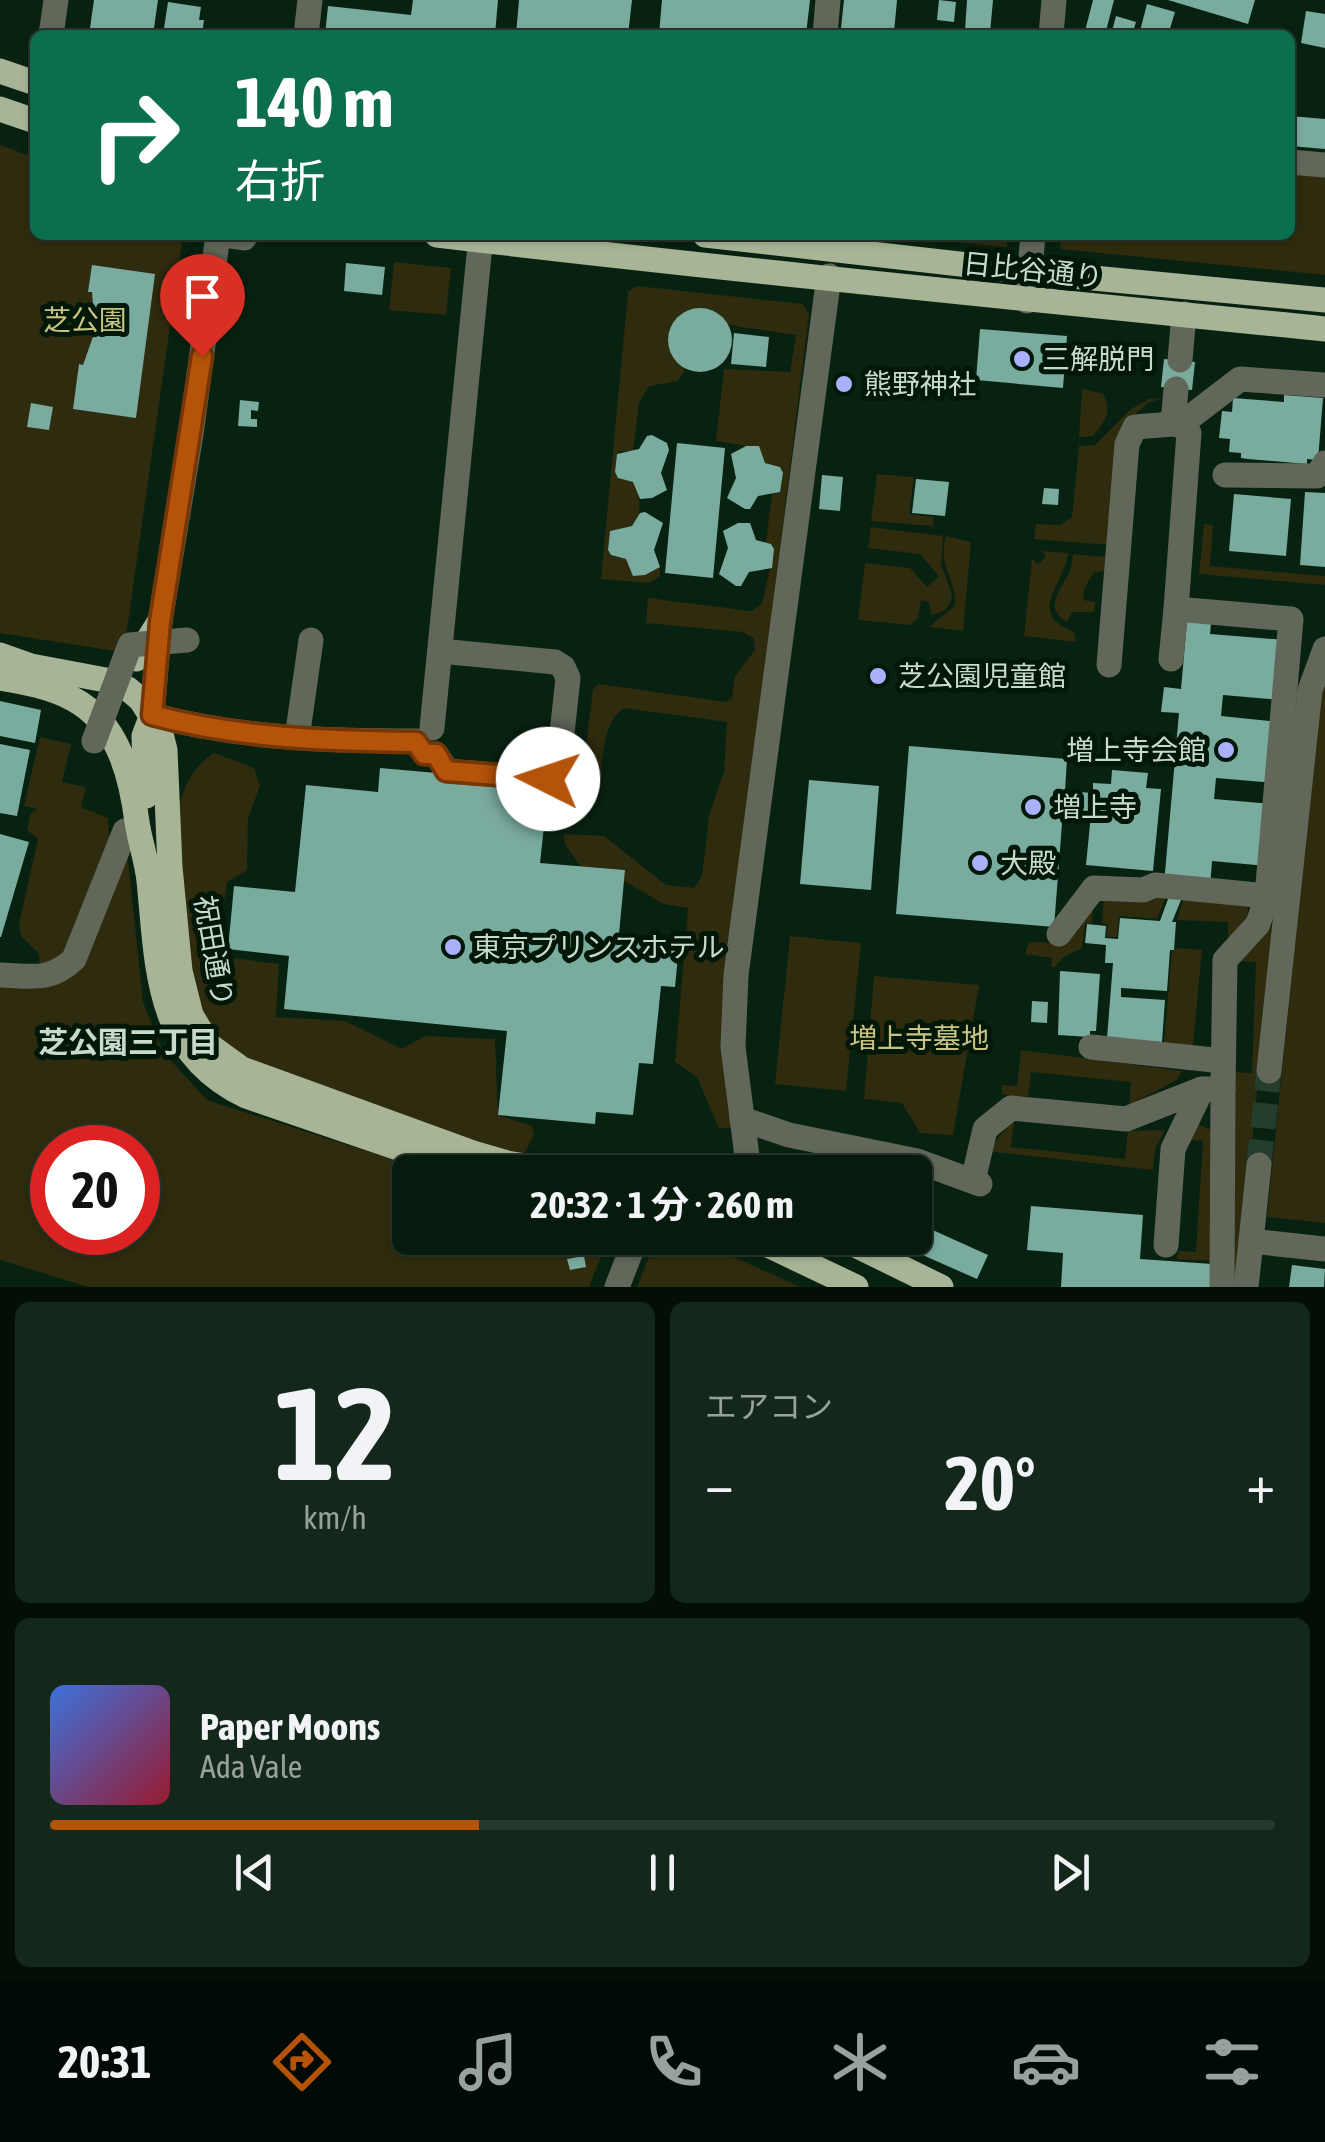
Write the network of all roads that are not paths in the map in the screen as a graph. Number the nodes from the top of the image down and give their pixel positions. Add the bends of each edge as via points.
1 (56, 0) edge
2 (310, 0) edge
3 (828, 0) edge
4 (1054, 0) edge
5 (52, 30) edge
6 (307, 30) edge
7 (825, 30) edge
8 (1051, 30) edge
9 (0, 71) edge
10 (30, 81) edge
11 (0, 109) edge
12 (30, 119) edge
13 (1295, 163) edge
14 (1325, 166) edge
15 (220, 240) edge
16 (480, 240) edge
17 (507, 240) edge
18 (749, 240) edge
19 (1033, 240) edge
20 (1030, 272) junction
21 (829, 276) junction
22 (1325, 300) edge
23 (1027, 301) junction
24 (1184, 314) junction
25 (1325, 328) edge
26 (1180, 360) dead end
27 (1325, 385) edge
28 (1176, 389) dead end
29 (1176, 424) junction
30 (1325, 463) edge
31 (1225, 475) dead end
32 (1176, 610) junction
33 (160, 622) junction
34 (188, 640) dead end
35 (311, 640) dead end
36 (1325, 649) edge
37 (440, 651) junction
38 (1172, 659) dead end
39 (1, 663) edge
40 (1109, 665) dead end
41 (52, 690) junction
42 (152, 715) junction
43 (298, 738) junction
44 (428, 741) junction
45 (94, 742) dead end
46 (138, 828) junction
47 (148, 871) junction
48 (1266, 896) junction
49 (1059, 934) dead end
50 (0, 975) edge
51 (1091, 1047) dead end
52 (1223, 1062) junction
53 (1269, 1071) tunnel mouth
54 (1212, 1089) junction
55 (742, 1120) junction
56 (418, 1155) edge
57 (482, 1155) edge
58 (747, 1155) edge
59 (1259, 1165) tunnel mouth
60 (1251, 1241) junction
61 (1166, 1245) dead end
62 (1325, 1248) edge
63 (629, 1255) edge
64 (788, 1255) edge
65 (876, 1255) edge
66 (617, 1287) edge
67 (856, 1287) edge
68 (941, 1287) edge
69 (1222, 1287) edge
70 (1246, 1287) edge

1 - 5 street
2 - 6 street
3 - 7 street
4 - 8 street
9 - 10 main road
11 - 12 main road
13 - 14 street
15 - 33 street
16 - 37 street
17 - 21 main road, 日比谷通り
18 - 20 main road, 日比谷通り
19 - 20 street
20 - 22 main road, 日比谷通り
20 - 23 street
21 - 23 main road, 日比谷通り
21 - 55 street via 741,922 732,1016
23 - 24 main road, 日比谷通り
24 - 25 main road, 日比谷通り
24 - 26 street
27 - 29 street via 1240,379
28 - 29 street
29 - 32 street via 1188,433
29 - 40 street via 1135,427 1127,444
30 - 31 street via 1316,476
32 - 38 street
32 - 48 street via 1292,619
33 - 39 main road via 130,663 32,653
33 - 42 street
34 - 45 street, bridge via 130,644
35 - 43 street
36 - 53 street via 1310,690
37 - 44 street
37 - 44 street via 563,667 568,678 558,770 548,779 446,771
39 - 41 main road, 祝田通り
39 - 42 main road via 111,681
41 - 42 main road
41 - 46 main road, 祝田通り via 90,711 112,738 130,772
42 - 43 street
42 - 47 main road via 144,736
42 - 57 main road, 祝田通り via 165,750 180,970 191,1015 209,1044 242,1069
43 - 44 street
46 - 47 main road, 祝田通り
46 - 50 street via 125,830 74,959 60,972
47 - 56 main road, 祝田通り via 165,1006 194,1061 246,1096
48 - 49 street via 1094,888
48 - 52 street via 1258,924 1226,960
51 - 52 street
52 - 54 street
54 - 55 street via 1126,1119 1012,1108 984,1130 977,1182
54 - 61 street via 1172,1148
54 - 69 street
55 - 58 street
59 - 60 street
60 - 62 street
60 - 70 street
63 - 66 street
64 - 67 main road
65 - 68 main road

